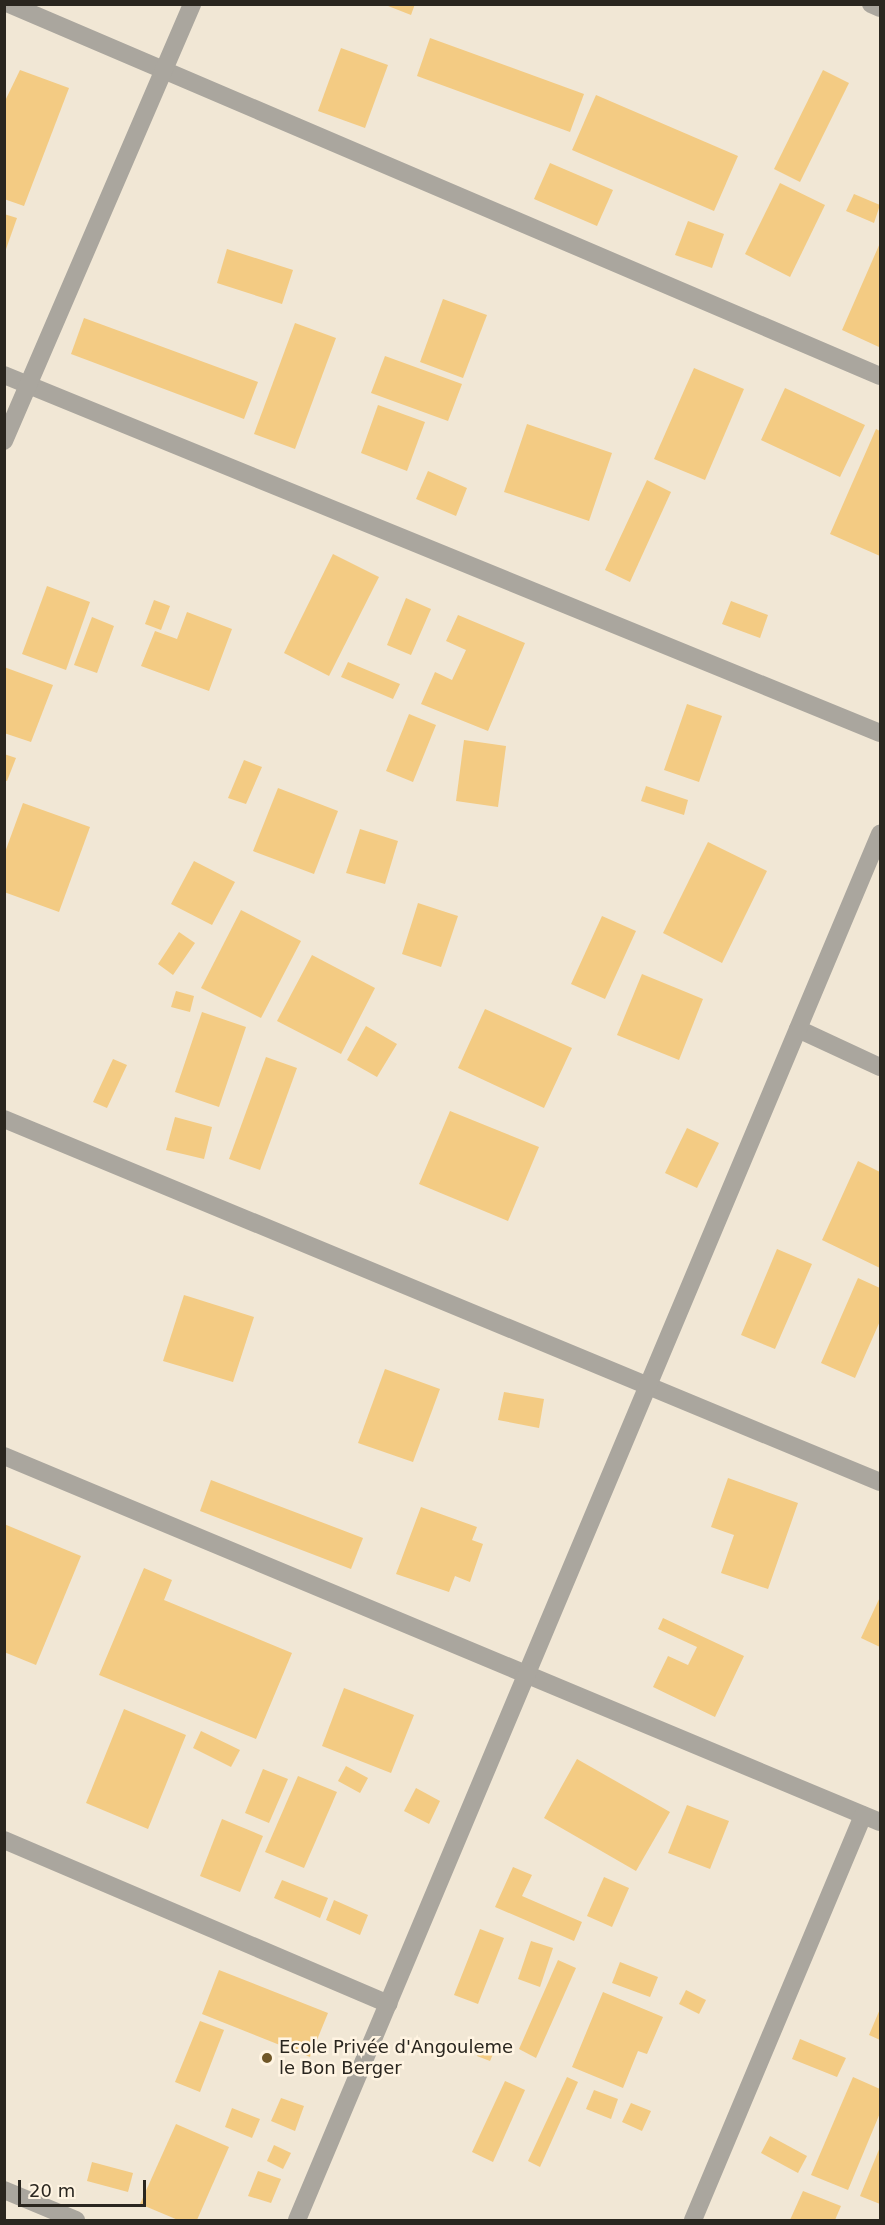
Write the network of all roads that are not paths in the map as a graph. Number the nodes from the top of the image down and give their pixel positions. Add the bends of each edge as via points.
1 (9, 4) edge
2 (192, 4) edge
3 (871, 4) edge
4 (880, 9) edge
5 (164, 69) junction
6 (4, 375) edge
7 (880, 376) edge
8 (30, 385) junction
9 (4, 441) edge
10 (880, 733) edge
11 (880, 834) edge
12 (798, 1029) junction
13 (880, 1067) edge
14 (4, 1119) edge
15 (648, 1386) junction
16 (4, 1456) edge
17 (880, 1482) edge
18 (526, 1674) junction
19 (863, 1815) junction
20 (880, 1822) edge
21 (4, 1840) edge
22 (388, 2004) junction
23 (4, 2190) edge
24 (76, 2220) edge
25 (297, 2220) edge
26 (693, 2220) edge

1 - 5 street
2 - 5 street
3 - 4 street
5 - 7 street
5 - 8 street
6 - 8 street
8 - 9 street
8 - 10 street
11 - 12 street
12 - 13 street
12 - 15 street
14 - 15 street
15 - 17 street
15 - 18 street
16 - 18 street
18 - 19 street
18 - 22 street
19 - 20 street
19 - 26 street
21 - 22 street
22 - 25 street
23 - 24 street

